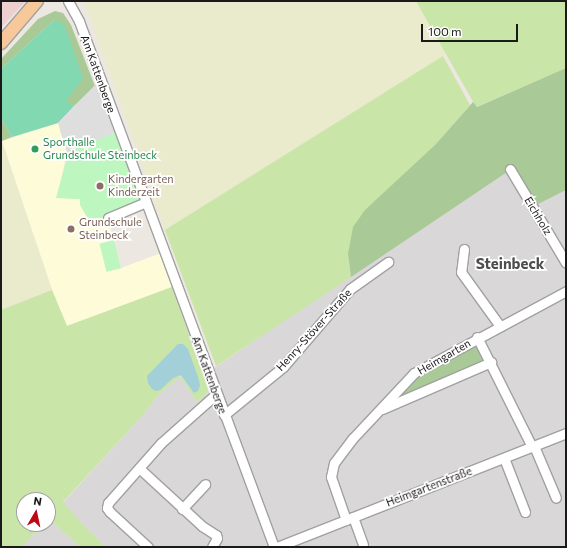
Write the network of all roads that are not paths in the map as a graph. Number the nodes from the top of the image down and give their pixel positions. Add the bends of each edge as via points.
1 (37, 1) edge
2 (61, 1) edge
3 (68, 1) edge
4 (74, 14) junction
5 (1, 43) edge
6 (510, 169) dead end
7 (146, 202) junction
8 (108, 218) dead end
9 (464, 249) dead end
10 (388, 262) dead end
11 (566, 263) edge
12 (566, 291) edge
13 (500, 326) junction
14 (477, 337) junction
15 (491, 362) junction
16 (216, 394) junction
17 (377, 411) junction
18 (224, 415) junction
19 (566, 433) edge
20 (533, 446) junction
21 (504, 458) junction
22 (139, 468) junction
23 (205, 484) dead end
24 (556, 498) dead end
25 (182, 508) junction
26 (525, 512) dead end
27 (350, 518) junction
28 (363, 544) dead end
29 (148, 547) edge
30 (212, 547) edge
31 (274, 547) edge
32 (277, 547) edge

1 - 5 main road
2 - 4 street, Am Kattenberge
3 - 4 street, Am Kattenberge
4 - 7 street, Am Kattenberge via 79,21
6 - 11 street, Eichholz
7 - 8 street
7 - 16 street, Am Kattenberge
9 - 13 street via 461,272
10 - 18 street, Henry-Stöver-Straße via 350,289 283,367
12 - 13 street, Heimgarten
13 - 14 street, Heimgarten
14 - 15 street, Heimgarten
14 - 17 street, Heimgarten via 414,373
15 - 17 street, Heimgarten
15 - 20 street, Heimgarten
16 - 18 street, Am Kattenberge
16 - 22 street via 180,425
17 - 27 street, Heimgarten via 334,463 331,477
18 - 31 street, Am Kattenberge
19 - 20 street, Heimgartenstraße
20 - 21 street, Heimgartenstraße
20 - 24 street
21 - 26 street
21 - 27 street, Heimgartenstraße
22 - 25 street
22 - 29 street via 107,508
23 - 25 street
25 - 30 street via 216,535
27 - 28 street
27 - 32 street, Heimgartenstraße

